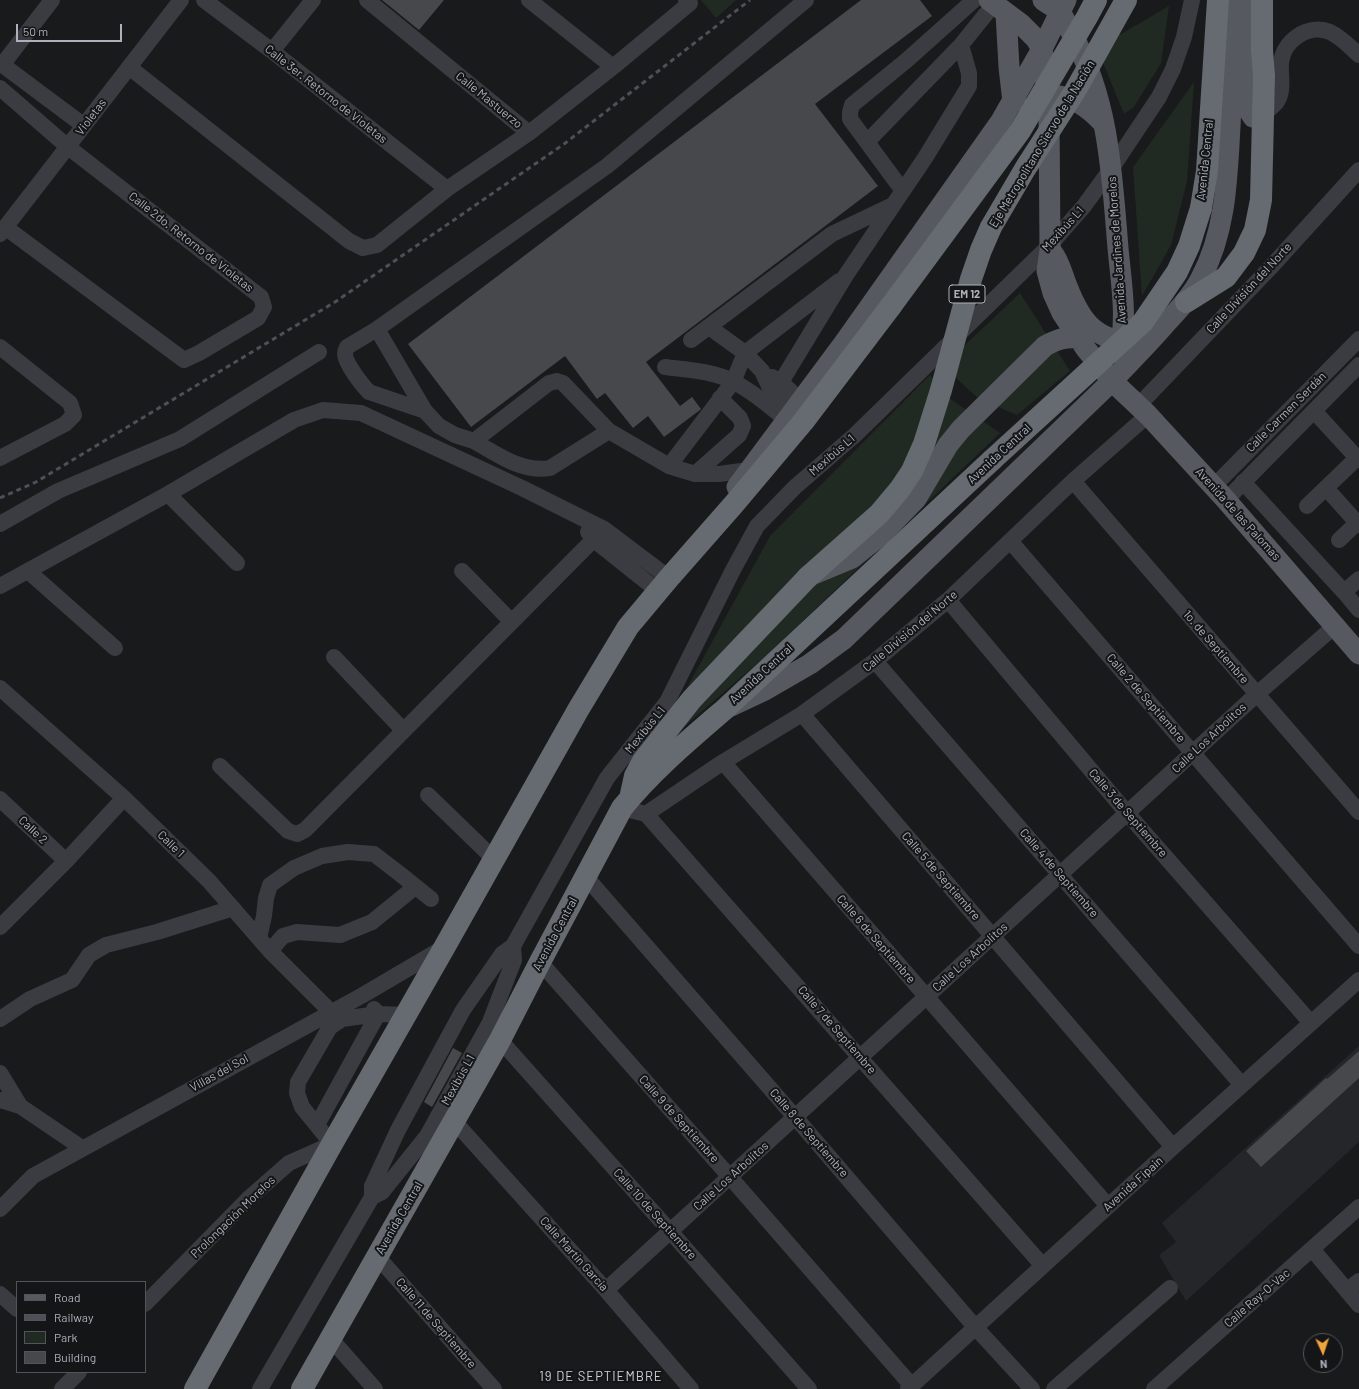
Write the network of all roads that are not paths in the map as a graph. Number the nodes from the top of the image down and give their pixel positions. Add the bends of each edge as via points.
1 (52, 0) edge
2 (182, 0) edge
3 (204, 0) edge
4 (313, 0) edge
5 (367, 0) edge
6 (529, 0) edge
7 (806, 0) edge
8 (1036, 0) edge
9 (1043, 0) edge
10 (1096, 0) edge
11 (1126, 0) edge
12 (1192, 0) edge
13 (1218, 0) edge
14 (1237, 0) edge
15 (1249, 0) edge
16 (1262, 0) edge
17 (688, 2) edge
18 (1063, 6) edge
19 (997, 8) edge
20 (962, 44) junction
21 (1042, 49) junction
22 (272, 52) junction
23 (1359, 55) edge
24 (1, 64) edge
25 (129, 67) junction
26 (613, 68) junction
27 (0, 88) edge
28 (1048, 94) junction
29 (1013, 102) junction
30 (1258, 116) junction
31 (1104, 124) junction
32 (83, 125) junction
33 (529, 133) junction
34 (867, 142) junction
35 (68, 147) junction
36 (1111, 170) junction
37 (1359, 170) edge
38 (447, 189) junction
39 (903, 191) junction
40 (894, 204) junction
41 (3, 231) edge
42 (1050, 248) junction
43 (846, 275) junction
44 (1186, 302) junction
45 (709, 327) junction
46 (377, 329) junction
47 (1079, 338) junction
48 (1359, 339) edge
49 (691, 340) dead end
50 (1122, 343) junction
51 (1148, 344) junction
52 (0, 347) edge
53 (319, 352) dead end
54 (746, 353) junction
55 (1359, 365) edge
56 (665, 367) dead end
57 (762, 371) junction
58 (1112, 381) junction
59 (733, 382) junction
60 (781, 382) junction
61 (720, 398) junction
62 (1143, 410) junction
63 (425, 411) junction
64 (793, 411) junction
65 (609, 431) junction
66 (474, 441) junction
67 (0, 458) edge
68 (1358, 459) edge
69 (669, 466) junction
70 (749, 470) junction
71 (695, 474) junction
72 (1073, 481) junction
73 (1243, 482) junction
74 (1326, 488) junction
75 (1220, 493) junction
76 (168, 494) junction
77 (1307, 506) dead end
78 (0, 524) edge
79 (1358, 524) edge
80 (599, 534) junction
81 (1339, 540) dead end
82 (1010, 542) junction
83 (690, 554) junction
84 (237, 563) dead end
85 (28, 571) junction
86 (462, 571) dead end
87 (808, 577) junction
88 (1359, 579) edge
89 (663, 584) junction
90 (0, 586) edge
91 (1344, 592) junction
92 (948, 600) junction
93 (1358, 605) edge
94 (512, 622) junction
95 (1336, 625) junction
96 (115, 648) dead end
97 (1359, 654) edge
98 (334, 657) dead end
99 (875, 662) junction
100 (0, 688) edge
101 (1257, 694) junction
102 (725, 709) junction
103 (802, 714) junction
104 (403, 730) junction
105 (1193, 753) junction
106 (722, 762) junction
107 (220, 766) dead end
108 (428, 795) dead end
109 (124, 798) junction
110 (0, 799) edge
111 (626, 803) junction
112 (1359, 812) edge
113 (1127, 813) junction
114 (646, 814) junction
115 (494, 859) junction
116 (66, 861) junction
117 (1060, 874) junction
118 (586, 877) junction
119 (415, 887) junction
120 (431, 899) dead end
121 (233, 908) junction
122 (2, 920) edge
123 (993, 936) junction
124 (259, 938) junction
125 (513, 946) junction
126 (1359, 946) edge
127 (444, 948) junction
128 (270, 951) junction
129 (540, 962) junction
130 (1359, 980) edge
131 (363, 995) junction
132 (926, 997) junction
133 (331, 1012) junction
134 (378, 1014) junction
135 (406, 1015) junction
136 (0, 1020) edge
137 (1312, 1024) junction
138 (500, 1040) junction
139 (860, 1057) junction
140 (0, 1073) edge
141 (1242, 1085) junction
142 (0, 1100) edge
143 (20, 1106) junction
144 (795, 1117) junction
145 (454, 1121) junction
146 (317, 1125) junction
147 (332, 1144) junction
148 (1173, 1147) junction
149 (82, 1148) junction
150 (730, 1177) junction
151 (372, 1197) junction
152 (1108, 1206) junction
153 (1359, 1207) edge
154 (0, 1209) edge
155 (670, 1231) junction
156 (1312, 1249) junction
157 (377, 1256) junction
158 (1043, 1266) junction
159 (1353, 1286) edge
160 (1170, 1288) dead end
161 (606, 1290) junction
162 (0, 1294) edge
163 (146, 1303) edge
164 (1359, 1305) edge
165 (16, 1308) edge
166 (976, 1328) junction
167 (331, 1339) junction
168 (78, 1373) edge
169 (910, 1387) edge
170 (62, 1389) edge
171 (195, 1389) edge
172 (260, 1389) edge
173 (302, 1389) edge
174 (375, 1389) edge
175 (494, 1389) edge
176 (691, 1389) edge
177 (808, 1389) edge
178 (1032, 1389) edge
179 (1054, 1389) edge
180 (1154, 1389) edge

1 - 24 street
2 - 25 street, Violetas
3 - 22 street, Calle 3er. Retorno de Violetas
4 - 22 street
5 - 33 street, Calle Mastuerzo
6 - 26 street
7 - 46 street via 607,166
8 - 19 main road
9 - 18 main road, Avenida Jardines de Morelos
10 - 83 highway, bridge via 1020,131 803,422
11 - 87 highway, Eje Metropolitano Siervo de la Nación / EM 12, bridge via 1075,91 991,227 971,279 924,444 912,471 879,514
12 - 36 street, Mexibús L1 via 1184,37 1173,69 1159,98
13 - 102 highway, Avenida Central, bridge via 1207,171 1201,208 1189,246 1177,272 1143,322
14 - 44 main road via 1223,217 1201,278
15 - 30 main road via 1251,18 1246,101 1247,106
16 - 30 highway via 1264,76
17 - 26 street, Calle Mastuerzo
18 - 21 main road
18 - 31 main road, Avenida Jardines de Morelos via 1094,84
19 - 20 street
19 - 21 main road via 1036,38
19 - 29 main road via 1009,66
19 - 34 street via 907,60 852,105 850,119
20 - 34 street
20 - 39 street via 969,73 969,86
21 - 28 main road
21 - 29 main road
22 - 38 street, Calle 3er. Retorno de Violetas
23 - 30 street via 1329,31 1318,29 1298,35 1284,51 1279,99
24 - 32 street
25 - 32 street, Violetas
25 - 38 street via 350,241 363,248 377,245
26 - 33 street, Calle Mastuerzo
27 - 35 street
28 - 29 main road
28 - 31 main road via 1075,101 1091,110
28 - 42 main road
29 - 64 main road via 844,343
30 - 44 highway via 1261,200 1254,230 1244,253 1226,277
31 - 36 main road, Avenida Jardines de Morelos
32 - 35 street, Violetas
33 - 38 street
34 - 39 street
35 - 41 street, Violetas
35 - 41 street, Calle 2do. Retorno de Violetas via 261,297 264,307 258,318 184,360
36 - 42 street, Mexibús L1
36 - 50 main road, Avenida Jardines de Morelos via 1123,312
37 - 62 street, Calle División del Norte
39 - 40 street
40 - 43 street
40 - 45 street via 832,234
42 - 47 main road via 1047,271 1053,293 1062,313
42 - 50 main road via 1058,260 1072,298 1083,318 1092,329 1106,338
42 - 125 street, Mexibús L1 via 856,435 795,487 757,526 667,702 607,778
43 - 54 street
43 - 60 street
44 - 51 main road
45 - 49 street
45 - 54 street
46 - 63 street
46 - 63 street via 347,347 347,361 369,392
47 - 58 main road
47 - 87 main road via 1058,339 1045,346 966,424 948,445 916,499 881,535 852,558
48 - 75 street, Calle Carmen Serdán
50 - 51 main road
50 - 58 main road, Avenida Jardines de Morelos
51 - 58 main road
52 - 67 street via 70,403 74,415 65,424
53 - 78 street via 180,439 58,491
54 - 57 street
54 - 59 street
55 - 68 street, Calle Carmen Serdán via 1314,411
55 - 73 street, Calle Carmen Serdán
56 - 59 street via 706,373
57 - 60 street
57 - 64 street via 770,388
58 - 62 main road, Avenida de las Palomas
58 - 102 main road via 844,639 772,687
59 - 61 street
59 - 64 street via 766,403
60 - 64 street
61 - 69 street
61 - 71 street via 740,418 743,426 739,435
62 - 72 street, Calle División del Norte
62 - 75 main road, Avenida de las Palomas
63 - 66 street via 439,426
64 - 70 main road
65 - 66 street via 550,468 540,470 503,458
65 - 66 street via 564,383 557,381 549,383
65 - 69 street
68 - 74 street
69 - 71 street
70 - 71 street
70 - 83 main road
72 - 82 street, Calle División del Norte
72 - 101 street, 1o. de Septiembre
73 - 75 street, Calle Carmen Serdán
73 - 91 street, Avenida de las Palomas
74 - 77 street
74 - 79 street
75 - 95 main road, Avenida de las Palomas
76 - 80 street via 294,420 323,410 360,413 576,515
76 - 84 street
76 - 85 street
79 - 81 street
80 - 89 street
80 - 94 street
82 - 92 street, Calle División del Norte
82 - 105 street, Calle 2 de Septiembre
83 - 89 highway
85 - 90 street
85 - 96 street
86 - 94 street
87 - 111 highway, Eje Metropolitano Siervo de la Nación via 692,699 643,761
88 - 91 street
89 - 115 highway via 628,627
91 - 93 street, Avenida de las Palomas
92 - 99 street, Calle División del Norte
92 - 113 street, Calle 3 de Septiembre
94 - 104 street
95 - 97 main road, Avenida de las Palomas
95 - 101 street, Calle Los Arbolitos
98 - 104 street
99 - 103 street, Calle División del Norte
99 - 117 street, Calle 4 de Septiembre
100 - 109 street, Calle 1
101 - 105 street, Calle Los Arbolitos
101 - 112 street, 1o. de Septiembre
102 - 111 highway, Avenida Central via 682,746
103 - 106 street, Calle División del Norte
103 - 123 street, Calle 5 de Septiembre
104 - 107 street via 305,830 297,834 288,831
105 - 113 street, Calle Los Arbolitos
105 - 126 street, Calle 2 de Septiembre
106 - 114 street, Calle División del Norte
106 - 132 street, Calle 6 de Septiembre
108 - 115 street
109 - 116 street
109 - 121 street, Calle 1
110 - 116 street, Calle 2
111 - 114 street
111 - 118 highway, Avenida Central
113 - 117 street, Calle Los Arbolitos
113 - 137 street, Calle 3 de Septiembre
114 - 139 street, Calle 7 de Septiembre
115 - 127 highway
116 - 122 street
117 - 123 street, Calle Los Arbolitos
117 - 141 street, Calle 4 de Septiembre
118 - 129 highway, Avenida Central
118 - 144 street, Calle 8 de Septiembre
119 - 120 street
119 - 124 street via 374,854 348,852 322,856 294,868 270,885
119 - 128 street via 372,922 340,935 297,932 284,936
121 - 124 street, Calle 1
121 - 136 street via 106,945 89,955 72,980 30,999
123 - 132 street, Calle Los Arbolitos
123 - 148 street, Calle 5 de Septiembre
124 - 128 street, Calle 1
125 - 151 street, Mexibús L1 via 502,954 463,1010 398,1130 372,1186
125 - 151 street, Mexibús L1 via 514,960 490,1022 427,1136 382,1192
127 - 131 street, Villas del Sol
127 - 135 highway
128 - 133 street, Calle 1
129 - 138 highway, Avenida Central
129 - 150 street, Calle 9 de Septiembre
130 - 137 street, Avenida Fipain
131 - 133 street, Villas del Sol
131 - 134 street
132 - 139 street, Calle Los Arbolitos
132 - 152 street, Calle 6 de Septiembre
133 - 149 street, Villas del Sol
134 - 135 street
134 - 146 street
134 - 146 street via 342,1019 330,1027 298,1082 297,1093 302,1107
135 - 147 highway
137 - 141 street, Avenida Fipain
138 - 145 highway, Avenida Central
138 - 155 street, Calle 10 de Septiembre
139 - 144 street, Calle Los Arbolitos
139 - 158 street, Calle 7 de Septiembre
140 - 143 street
141 - 148 street, Avenida Fipain
142 - 143 street
143 - 149 street
144 - 150 street, Calle Los Arbolitos
144 - 166 street, Calle 8 de Septiembre
145 - 157 highway, Avenida Central
145 - 161 street, Calle Martín García
146 - 147 street
147 - 163 street, Prolongación Morelos via 289,1163 248,1199
147 - 171 highway
148 - 152 street, Avenida Fipain
149 - 154 street, Villas del Sol via 33,1176
150 - 155 street, Calle Los Arbolitos
150 - 169 street, Calle 9 de Septiembre
151 - 172 street, Mexibús L1
152 - 158 street, Avenida Fipain
153 - 156 street, Calle Ray-O-Vac
155 - 161 street, Calle Los Arbolitos
155 - 177 street, Calle 10 de Septiembre
156 - 159 street
156 - 180 street, Calle Ray-O-Vac
157 - 167 highway, Avenida Central
157 - 175 street, Calle 11 de Septiembre
158 - 166 street, Avenida Fipain
159 - 164 street
160 - 179 street
161 - 176 street, Calle Martín García
162 - 165 street
166 - 169 street, Avenida Fipain
166 - 178 street, Calle 8 de Septiembre
167 - 173 highway, Avenida Central
167 - 174 street
168 - 170 street

